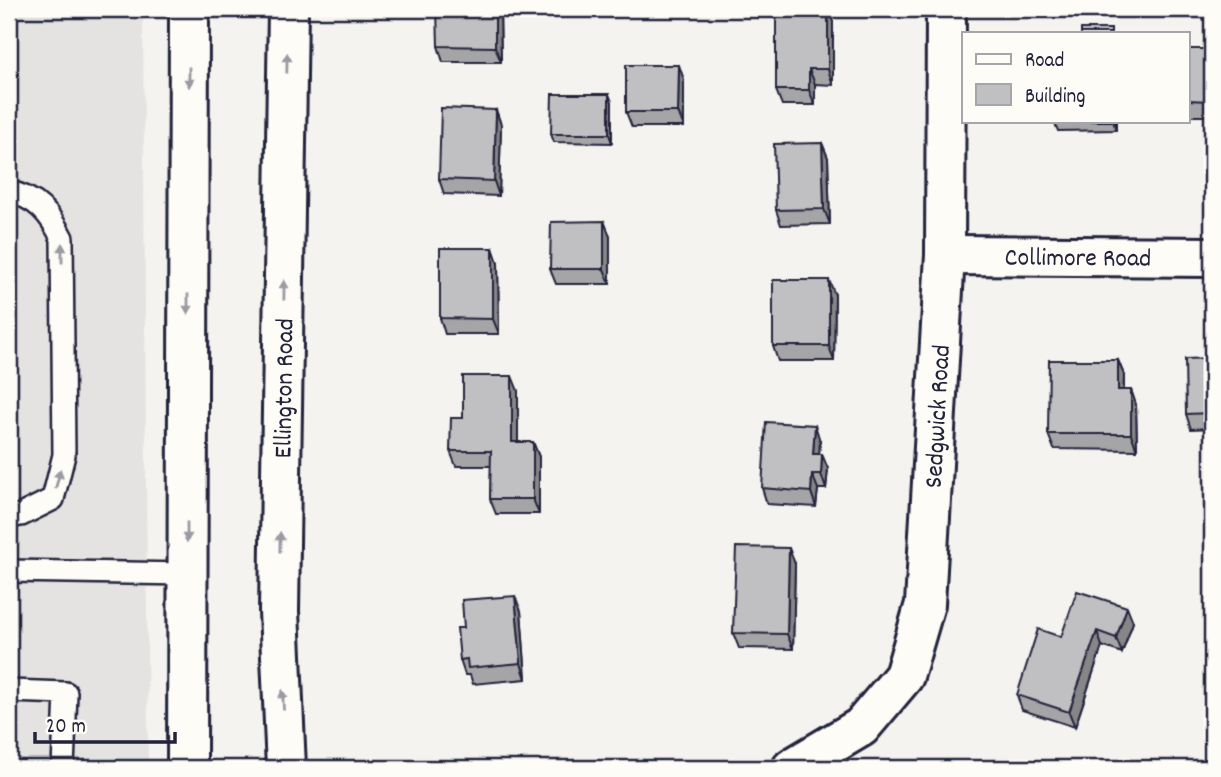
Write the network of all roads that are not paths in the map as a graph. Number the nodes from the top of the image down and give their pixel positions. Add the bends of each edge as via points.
1 (189, 9) edge
2 (288, 9) edge
3 (946, 9) edge
4 (9, 192) edge
5 (945, 255) junction
6 (1212, 257) edge
7 (9, 517) edge
8 (9, 570) edge
9 (187, 575) junction
10 (9, 691) edge
11 (63, 768) edge
12 (187, 768) edge
13 (286, 768) edge
14 (792, 768) edge

1 -> 9 main road
13 -> 2 main road, Ellington Road via 279,611
3 - 5 main road, Sedgwick Road
7 -> 4 lane via 52,499 64,455 62,238 49,213 22,194
5 - 6 main road, Collimore Road
5 - 14 main road, Sedgwick Road via 925,604 904,676 861,727
8 - 9 lane
9 - 12 main road
10 - 11 lane via 66,693

